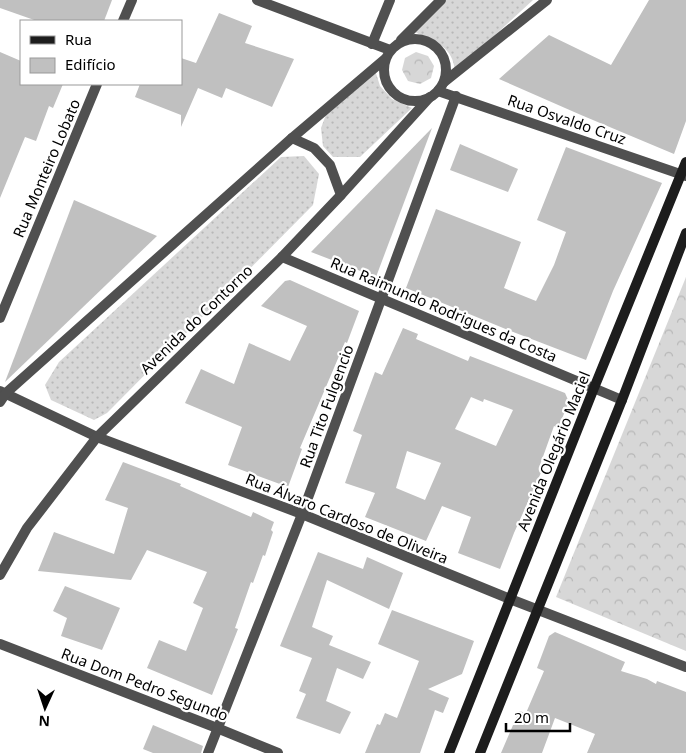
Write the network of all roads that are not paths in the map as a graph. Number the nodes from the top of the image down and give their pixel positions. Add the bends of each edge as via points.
1 (132, 0) edge
2 (257, 0) edge
3 (390, 0) edge
4 (441, 0) edge
5 (547, 0) edge
6 (123, 20) edge
7 (372, 44) junction
8 (391, 51) junction
9 (97, 85) edge
10 (437, 90) junction
11 (456, 96) junction
12 (292, 138) junction
13 (686, 162) edge
14 (683, 175) edge
15 (341, 195) junction
16 (686, 233) edge
17 (282, 257) junction
18 (382, 299) junction
19 (0, 318) edge
20 (594, 388) junction
21 (3, 392) edge
22 (622, 400) junction
23 (0, 402) edge
24 (97, 437) junction
25 (302, 514) junction
26 (0, 575) edge
27 (510, 599) junction
28 (538, 610) junction
29 (0, 644) edge
30 (686, 667) edge
31 (217, 728) junction
32 (208, 753) edge
33 (278, 753) edge
34 (448, 753) edge
35 (480, 753) edge

1 - 6 street
2 - 7 street
3 - 7 street
4 - 8 street
5 - 10 street, Avenida do Contorno
7 - 8 street
8 - 10 street via 383,70 385,80 399,97 419,101
8 - 10 street via 406,39 427,40 435,46 446,62 446,73
8 - 12 street
9 - 19 street, Rua Monteiro Lobato
10 - 11 street, Rua Osvaldo Cruz
10 - 15 street, Avenida do Contorno
11 - 14 street, Rua Osvaldo Cruz
11 - 18 street, Rua Tito Fulgencio
12 - 15 street via 314,148 330,165
12 - 21 street
13 - 14 main road, Avenida Olegário Maciel
14 - 20 main road, Avenida Olegário Maciel
15 - 17 street, Avenida do Contorno
16 - 22 main road
17 - 18 street, Rua Raimundo Rodrigues da Costa
17 - 24 street, Avenida do Contorno
18 - 20 street, Rua Raimundo Rodrigues da Costa
18 - 25 street, Rua Tito Fulgencio
20 - 22 street, Rua Raimundo Rodrigues da Costa
20 - 27 main road, Avenida Olegário Maciel
21 - 23 street
21 - 24 street, Rua Álvaro Cardoso de Oliveira
22 - 28 main road
24 - 25 street, Rua Álvaro Cardoso de Oliveira
24 - 26 street, Avenida do Contorno via 27,528
25 - 27 street, Rua Álvaro Cardoso de Oliveira
25 - 31 street, Rua Tito Fulgencio
27 - 28 street, Rua Álvaro Cardoso de Oliveira
27 - 34 main road, Avenida Olegário Maciel
28 - 30 street, Rua Álvaro Cardoso de Oliveira
28 - 35 main road
29 - 31 street, Rua Dom Pedro Segundo
31 - 32 street, Rua Tito Fulgencio
31 - 33 street, Rua Dom Pedro Segundo

